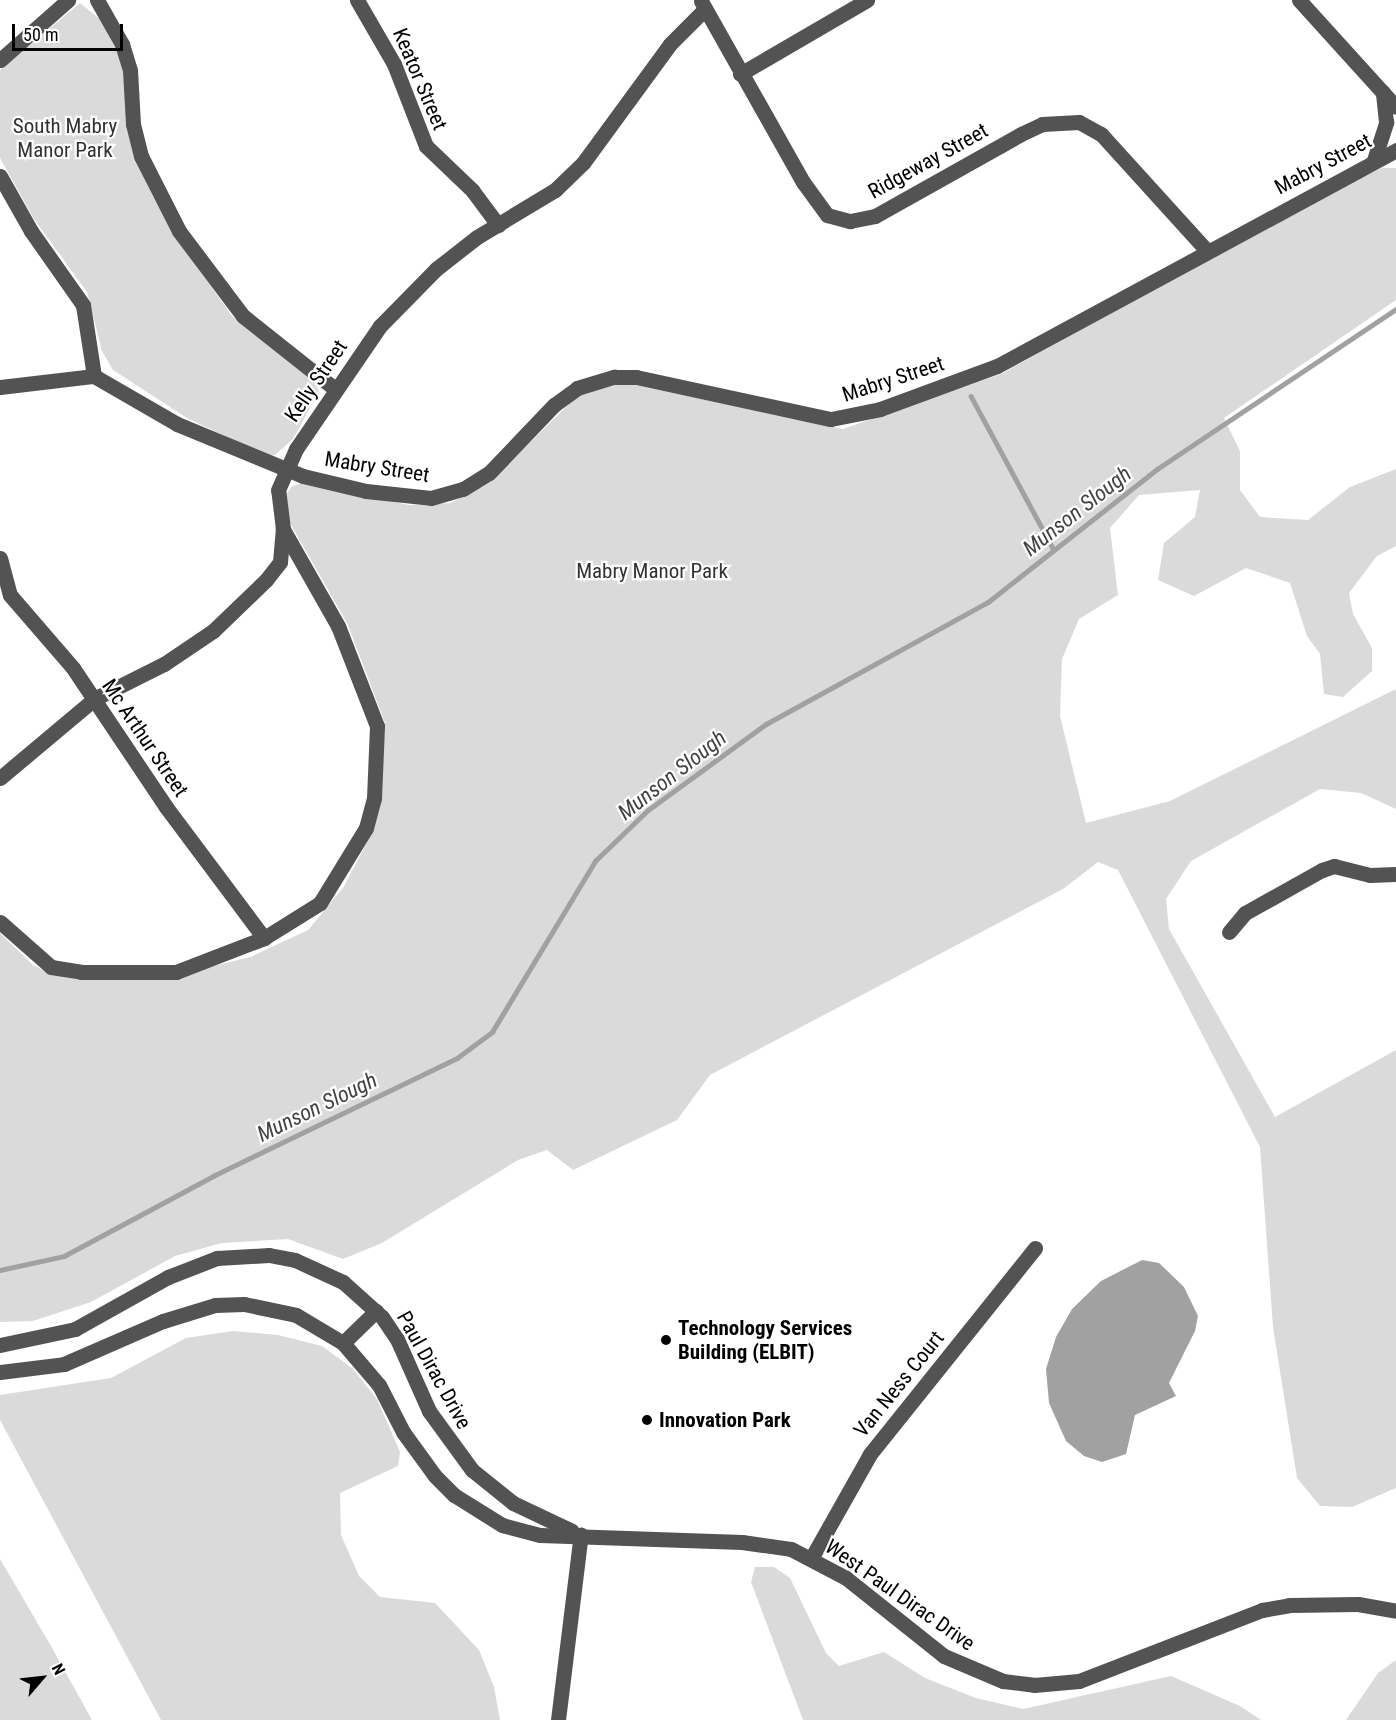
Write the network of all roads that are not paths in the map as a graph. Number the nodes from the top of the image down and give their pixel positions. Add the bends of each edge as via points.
1 (68, 0) edge
2 (97, 0) edge
3 (357, 0) edge
4 (867, 0) edge
5 (1299, 0) edge
6 (703, 5) edge
7 (0, 60) edge
8 (740, 74) junction
9 (1392, 101) edge
10 (1396, 150) edge
11 (1377, 159) junction
12 (1396, 159) edge
13 (0, 176) edge
14 (498, 225) junction
15 (1206, 250) junction
16 (94, 376) junction
17 (0, 387) edge
18 (334, 388) junction
19 (287, 469) junction
20 (283, 529) junction
21 (0, 558) edge
22 (94, 699) junction
23 (0, 778) edge
24 (1396, 874) edge
25 (0, 922) edge
26 (1228, 932) dead end
27 (264, 938) junction
28 (1035, 1248) dead end
29 (376, 1311) junction
30 (343, 1343) junction
31 (0, 1345) edge
32 (0, 1372) edge
33 (581, 1534) junction
34 (812, 1557) junction
35 (1396, 1611) edge
36 (558, 1720) edge

1 - 7 street
2 - 18 street via 122,44 130,70 133,124 141,156 179,231 243,316
3 - 14 street, Keator Street via 382,38 426,146 472,190
4 - 8 street
5 - 9 street
6 - 8 street, Ridgeway Street
6 - 14 street, Kelly Street via 583,163 555,190
8 - 15 street, Ridgeway Street via 819,206 836,219 875,216 1042,124 1078,122 1101,134
9 - 11 street
10 - 11 street, Mabry Street
11 - 12 street
11 - 15 street, Mabry Street
13 - 16 street via 31,231 83,305
14 - 18 street, Kelly Street via 416,287
15 - 19 street, Mabry Street via 997,366 849,418 831,419 636,377 614,377 578,388 554,405 489,473 446,495 431,498 366,491
16 - 17 street
16 - 19 street, Mabry Street via 177,424
18 - 19 street, Kelly Street
19 - 20 street, Kelly Street via 278,490
20 - 22 street, Kelly Street via 280,562 213,631 164,664
20 - 27 street via 338,626 368,696 377,726 377,760 366,828 340,873 320,903
21 - 22 street, Mc Arthur Street via 10,595
22 - 23 street, Kelly Street
22 - 27 street, Mc Arthur Street via 166,807
24 - 26 street via 1370,875 1334,866 1322,870 1245,913
25 - 27 street via 51,967 81,972 176,972
28 - 34 street, Van Ness Court via 870,1454
29 - 30 street
29 - 31 street, Paul Dirac Drive via 319,1269 269,1255 243,1255 191,1266 75,1329
29 - 33 street, Paul Dirac Drive via 397,1339 429,1411 472,1470 513,1503
30 - 32 street via 296,1315 253,1305 215,1305 163,1321 64,1364
30 - 33 street via 379,1385 418,1456 454,1495 521,1532
33 - 34 street, West Paul Dirac Drive via 742,1542
33 - 36 street
34 - 35 street, West Paul Dirac Drive via 846,1578 961,1666 995,1679 1034,1685 1079,1681 1115,1670 1262,1610 1325,1602

